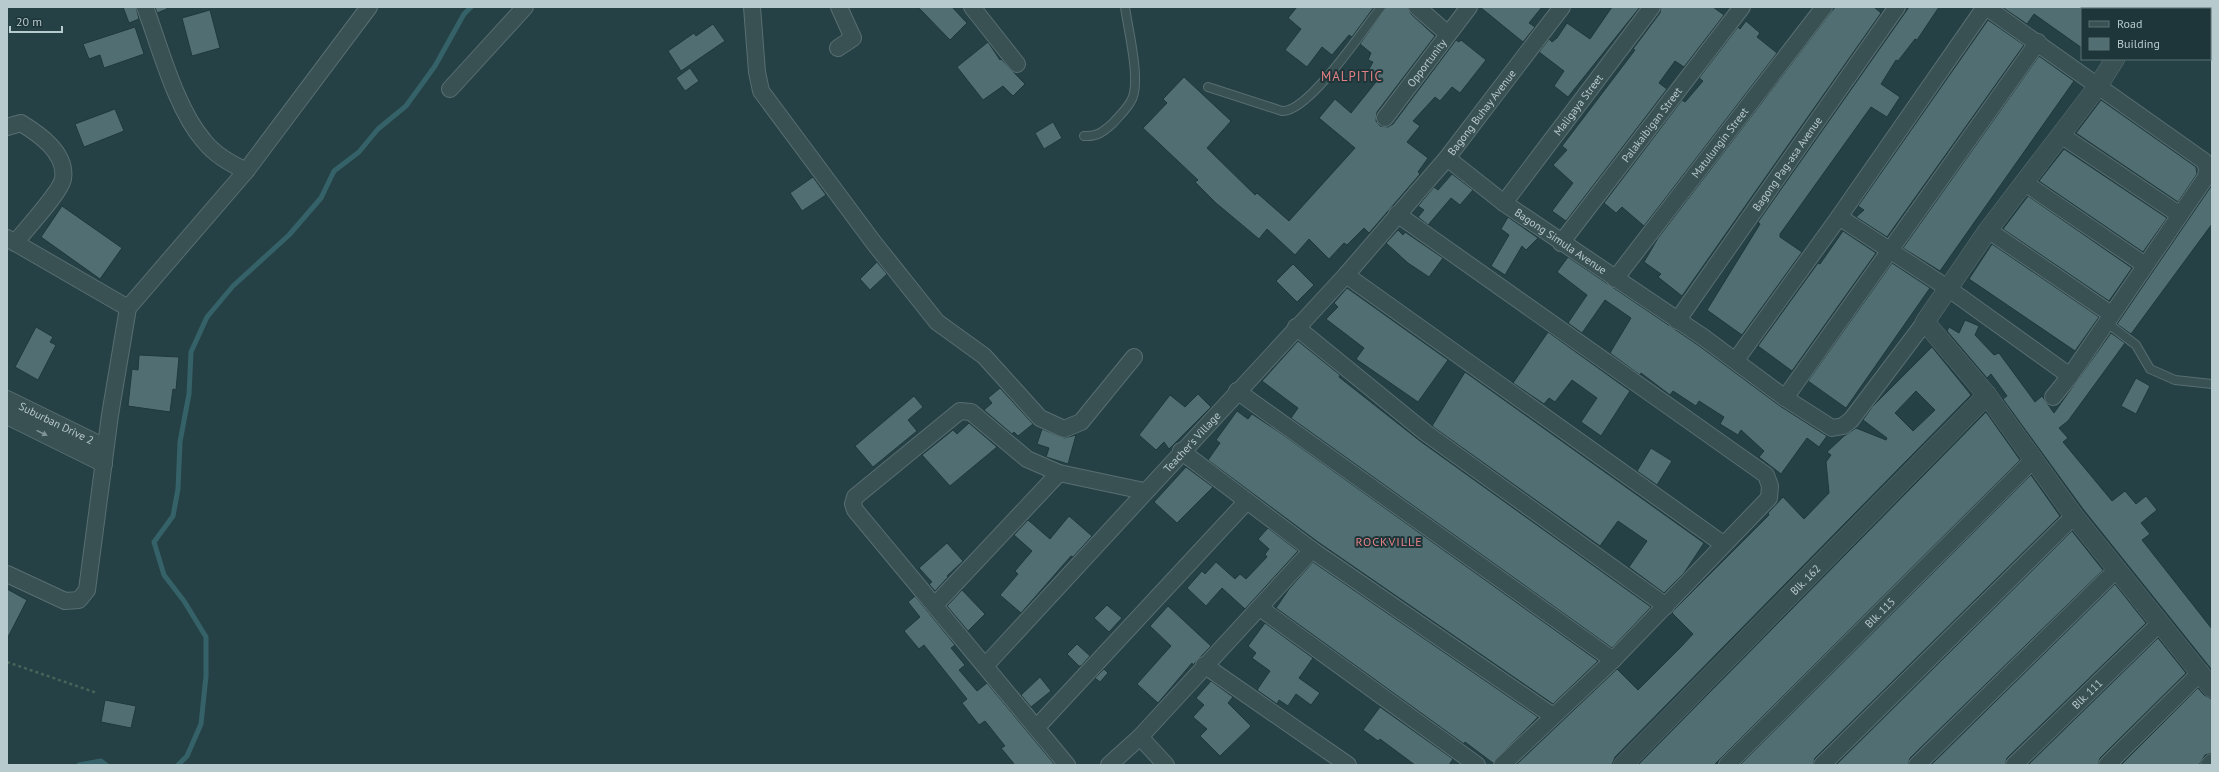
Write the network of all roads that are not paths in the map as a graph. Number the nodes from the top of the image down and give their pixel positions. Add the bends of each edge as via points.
1 (145, 7) edge
2 (369, 7) edge
3 (525, 7) edge
4 (752, 7) edge
5 (839, 7) edge
6 (972, 7) edge
7 (1125, 7) edge
8 (1381, 7) edge
9 (1417, 7) edge
10 (1469, 7) edge
11 (1562, 7) edge
12 (1652, 7) edge
13 (1742, 7) edge
14 (1897, 7) edge
15 (1985, 7) edge
16 (1821, 8) edge
17 (1448, 34) junction
18 (2038, 42) junction
19 (838, 48) dead end
20 (2114, 60) edge
21 (1017, 64) dead end
22 (2098, 86) junction
23 (1208, 87) dead end
24 (450, 89) dead end
25 (1385, 118) dead end
26 (7, 127) edge
27 (2061, 135) junction
28 (1084, 136) dead end
29 (1446, 158) junction
30 (246, 172) junction
31 (2025, 183) junction
32 (1504, 203) junction
33 (1397, 214) junction
34 (2180, 215) junction
35 (1839, 217) junction
36 (1988, 230) junction
37 (11, 240) edge
38 (1562, 243) junction
39 (1890, 252) junction
40 (2145, 265) junction
41 (1346, 275) junction
42 (1615, 279) junction
43 (1949, 289) junction
44 (128, 308) junction
45 (2108, 318) junction
46 (1677, 321) junction
47 (1925, 322) junction
48 (1296, 327) junction
49 (1134, 357) dead end
50 (1736, 360) junction
51 (2070, 376) junction
52 (2212, 384) edge
53 (1237, 391) junction
54 (1987, 395) junction
55 (2053, 397) dead end
56 (1785, 398) junction
57 (7, 399) edge
58 (7, 416) edge
59 (105, 447) junction
60 (1182, 451) junction
61 (2034, 460) junction
62 (104, 464) junction
63 (1059, 474) junction
64 (1144, 491) junction
65 (1248, 501) junction
66 (2074, 516) junction
67 (1723, 544) junction
68 (1312, 550) junction
69 (2116, 570) junction
70 (7, 574) edge
71 (936, 605) junction
72 (1666, 606) junction
73 (1260, 608) junction
74 (2160, 623) junction
75 (1612, 660) junction
76 (1204, 665) junction
77 (984, 666) junction
78 (2201, 672) junction
79 (2212, 688) edge
80 (1553, 716) junction
81 (1037, 728) junction
82 (1140, 737) junction
83 (2212, 762) edge
84 (1067, 765) edge
85 (1109, 765) edge
86 (1166, 765) edge
87 (1348, 765) edge
88 (1477, 765) edge
89 (1502, 765) edge
90 (1623, 765) edge
91 (1727, 765) edge
92 (1822, 765) edge
93 (1917, 765) edge
94 (2014, 765) edge
95 (2107, 765) edge
96 (2209, 765) edge

1 - 30 street via 181,104 193,125 204,141 224,160
2 - 30 street
3 - 24 street
4 - 49 street via 761,91 874,243 937,322 984,356 1040,418 1064,429 1081,422
5 - 19 street via 853,38
6 - 21 street
7 - 28 lane via 1136,81 1133,97 1126,109 1104,132 1094,137
8 - 23 lane via 1321,85 1289,111 1282,112
9 - 17 street
10 - 17 street, Opportunity
11 - 29 street, Bagong Buhay Avenue
12 - 32 street, Maligaya Street
13 - 38 street, Palakaibigan Street
14 - 46 street, Bagong Pag-asa Avenue
15 - 18 street
15 - 35 street
16 - 42 street, Matulungin Street
17 - 25 street, Opportunity
18 - 22 street
18 - 39 street
20 - 22 street
22 - 27 street
22 - 34 street via 2204,162 2207,168 2206,177
26 - 37 street via 20,123 51,145 61,164 63,179 57,192
27 - 31 street
27 - 34 street
29 - 32 street, Bagong Simula Avenue
29 - 33 street, Bagong Buhay Avenue
30 - 44 street
31 - 36 street
31 - 40 street
32 - 38 street, Bagong Simula Avenue
33 - 41 street, Teacher's Village
33 - 67 street via 1766,475 1770,486 1769,498
34 - 40 street
35 - 39 street
35 - 50 street
36 - 43 street
36 - 45 street
37 - 44 street
38 - 42 street, Bagong Simula Avenue
39 - 43 street
39 - 56 street
40 - 45 street
41 - 48 street, Teacher's Village
41 - 67 street
42 - 46 street, Bagong Simula Avenue
43 - 47 street
43 - 51 street
44 - 59 street
45 - 51 street
45 - 52 lane via 2136,345 2150,370 2175,380
46 - 50 street, Bagong Simula Avenue
47 - 54 street
47 - 56 street, Bagong Simula Avenue via 1851,420 1843,426 1832,428
48 - 53 street, Teacher's Village
48 - 72 street via 1426,433
50 - 56 street, Bagong Simula Avenue
51 - 55 street
53 - 60 street, Teacher's Village
53 - 75 street
54 - 61 street
54 - 90 street, Blk. 162
57 - 59 street, Suburban Drive 2
58 -> 62 street, Suburban Drive 2
59 - 62 street
60 - 64 street, Teacher's Village
60 - 65 street
61 - 66 street
61 - 91 street, Blk. 115
62 - 70 street via 87,590 79,600 65,601
63 - 64 street
63 - 71 street
63 - 71 street via 1027,459 971,412 960,411 855,497 855,510
64 - 77 street, Teacher's Village
65 - 68 street
65 - 81 street
66 - 69 street
66 - 92 street
67 - 72 street
68 - 73 street
68 - 80 street
69 - 74 street
69 - 93 street
71 - 77 street
72 - 75 street
73 - 76 street
73 - 88 street
74 - 78 street
74 - 94 street, Blk. 111
75 - 80 street
76 - 82 street
76 - 87 street
77 - 81 street
78 - 79 street
78 - 95 street
80 - 89 street
81 - 84 street
82 - 85 street
82 - 86 street
83 - 96 street

